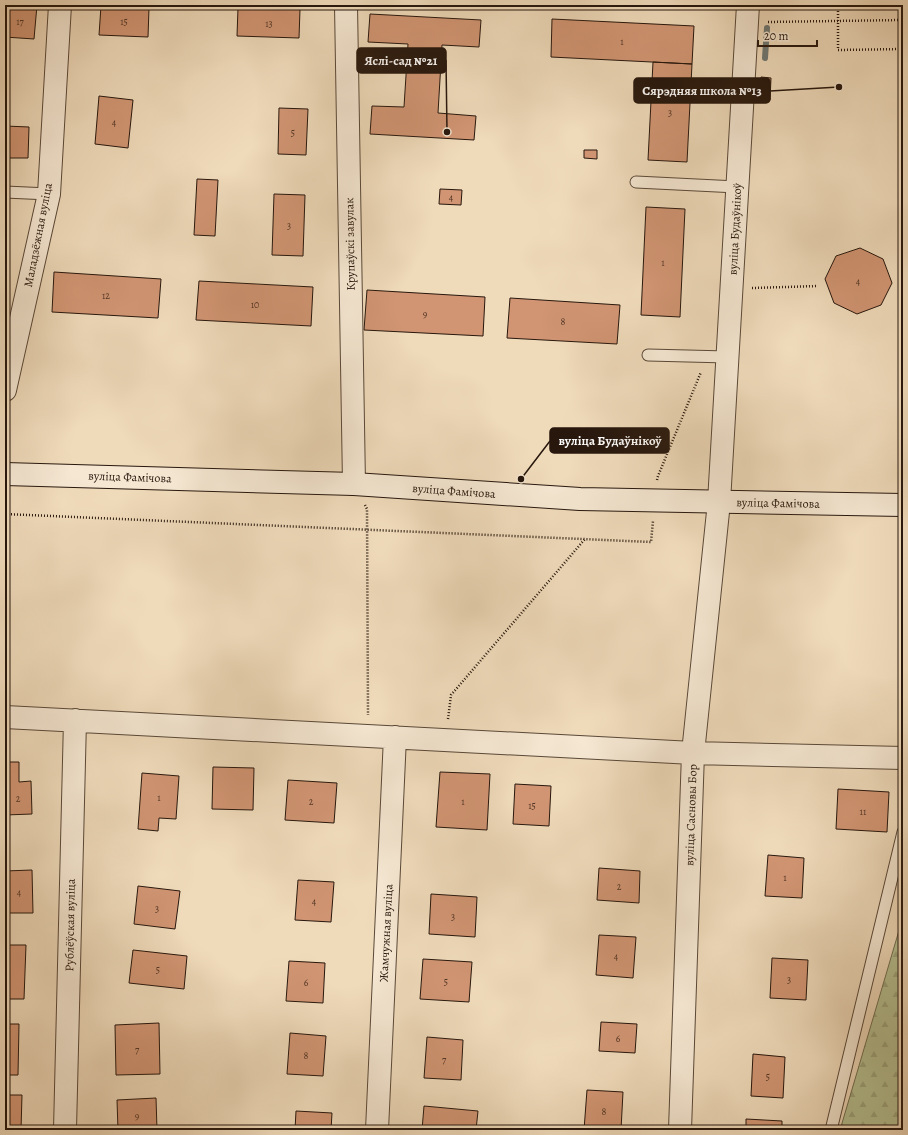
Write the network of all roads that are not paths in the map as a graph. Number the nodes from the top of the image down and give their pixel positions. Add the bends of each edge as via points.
1 (60, 5) edge
2 (346, 5) edge
3 (748, 14) edge
4 (636, 182) dead end
5 (737, 187) junction
6 (5, 192) edge
7 (49, 194) junction
8 (648, 354) dead end
9 (727, 357) junction
10 (5, 390) edge
11 (5, 474) edge
12 (354, 484) junction
13 (719, 502) junction
14 (903, 505) edge
15 (5, 717) edge
16 (75, 720) junction
17 (396, 737) junction
18 (693, 752) junction
19 (903, 758) edge
20 (903, 832) edge
21 (832, 1126) dead end
22 (65, 1130) edge
23 (377, 1130) edge
24 (680, 1130) edge

1 - 7 street, Маладзёжная вуліца
2 - 12 street, Крупаўскі завулак
3 - 5 street, вуліца Будаўнікоў
4 - 5 lane
5 - 9 street, вуліца Будаўнікоў
6 - 7 lane
7 - 10 street, Маладзёжная вуліца
8 - 9 lane
9 - 13 street, вуліца Будаўнікоў
11 - 12 street, вуліца Фамічова
12 - 13 street, вуліца Фамічова via 580,499
13 - 14 street, вуліца Фамічова
13 - 18 street, вуліца Сасновы Бор
15 - 16 street
16 - 17 street
16 - 22 street, Рублёўская вуліца
17 - 18 street
17 - 23 street, Жамчужная вуліца
18 - 19 street
18 - 24 street, вуліца Сасновы Бор
20 - 21 lane

